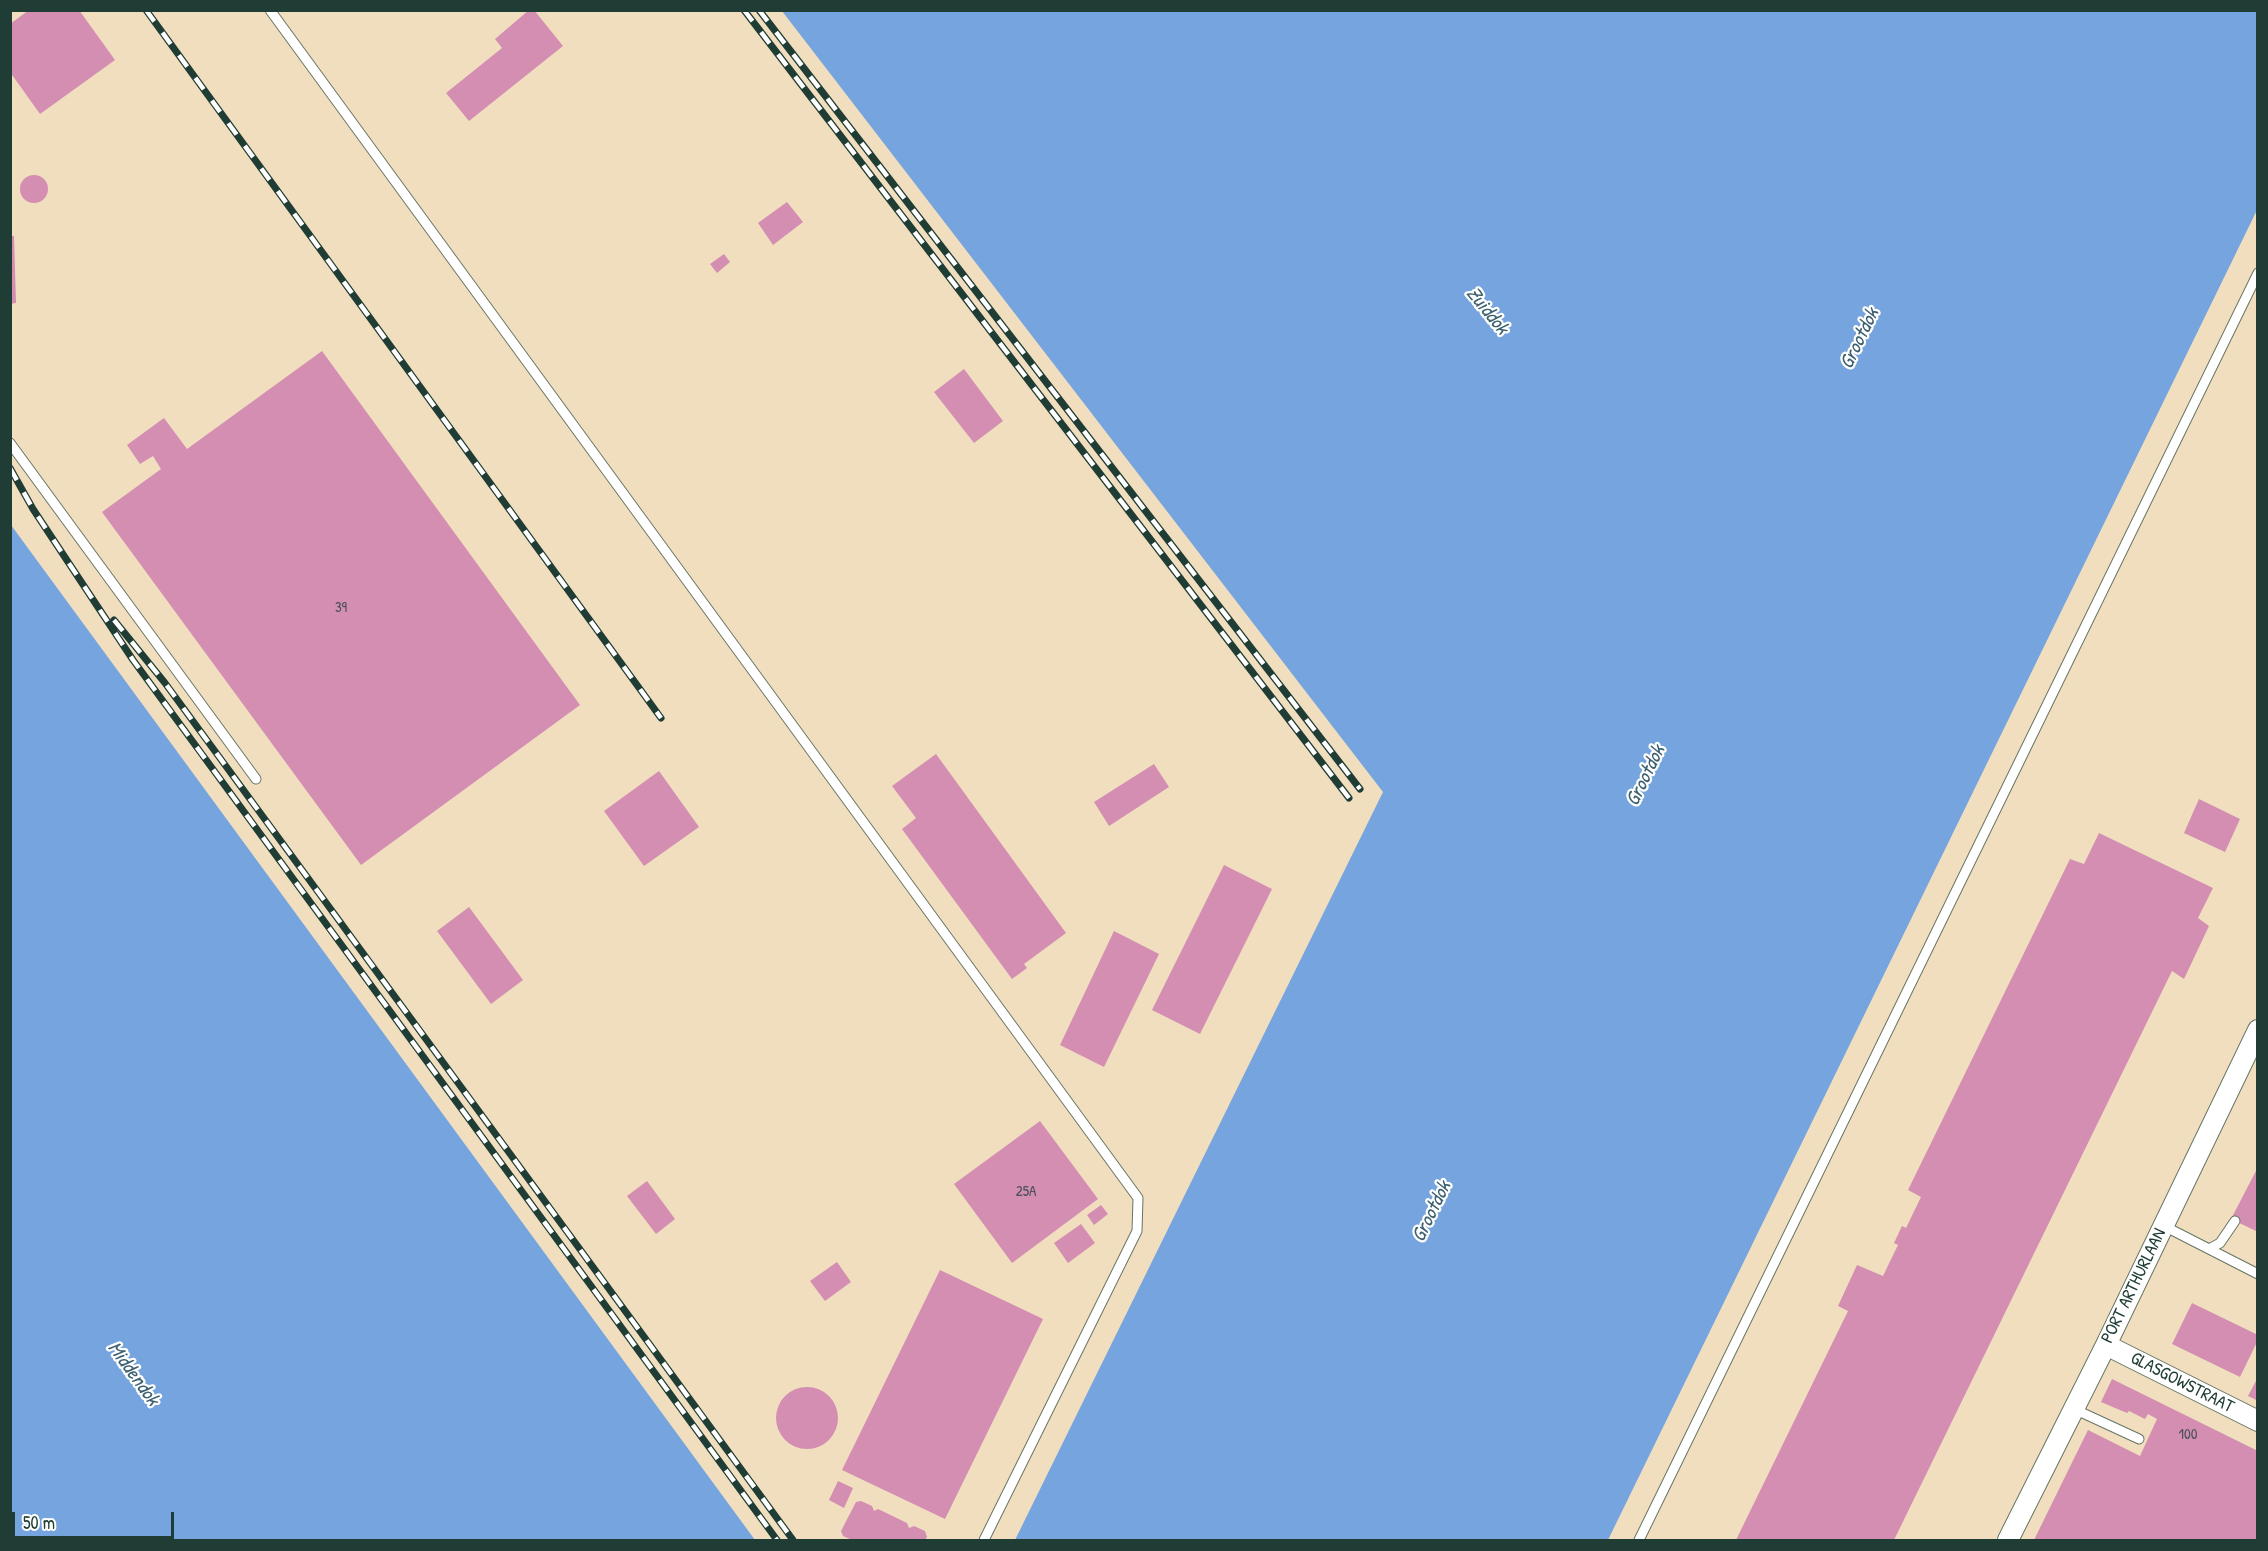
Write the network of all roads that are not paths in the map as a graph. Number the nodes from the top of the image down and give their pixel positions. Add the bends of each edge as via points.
1 (270, 10) edge
2 (2258, 273) edge
3 (10, 443) edge
4 (256, 778) dead end
5 (2258, 1030) edge
6 (2235, 1221) dead end
7 (2164, 1226) junction
8 (2209, 1249) junction
9 (2258, 1274) edge
10 (2106, 1345) junction
11 (2074, 1409) junction
12 (2258, 1421) edge
13 (2139, 1439) dead end
14 (984, 1540) edge
15 (1639, 1540) edge
16 (2008, 1540) edge

1 - 14 lane via 1138,1198 1137,1231
2 - 15 lane
3 - 4 lane
5 - 7 street, PORT ARTHURLAAN
6 - 8 lane via 2220,1243
7 - 8 lane
7 - 10 street, PORT ARTHURLAAN
8 - 9 lane
10 - 11 street, PORT ARTHURLAAN
10 - 12 street, GLASGOWSTRAAT
11 - 13 lane
11 - 16 street, PORT ARTHURLAAN

